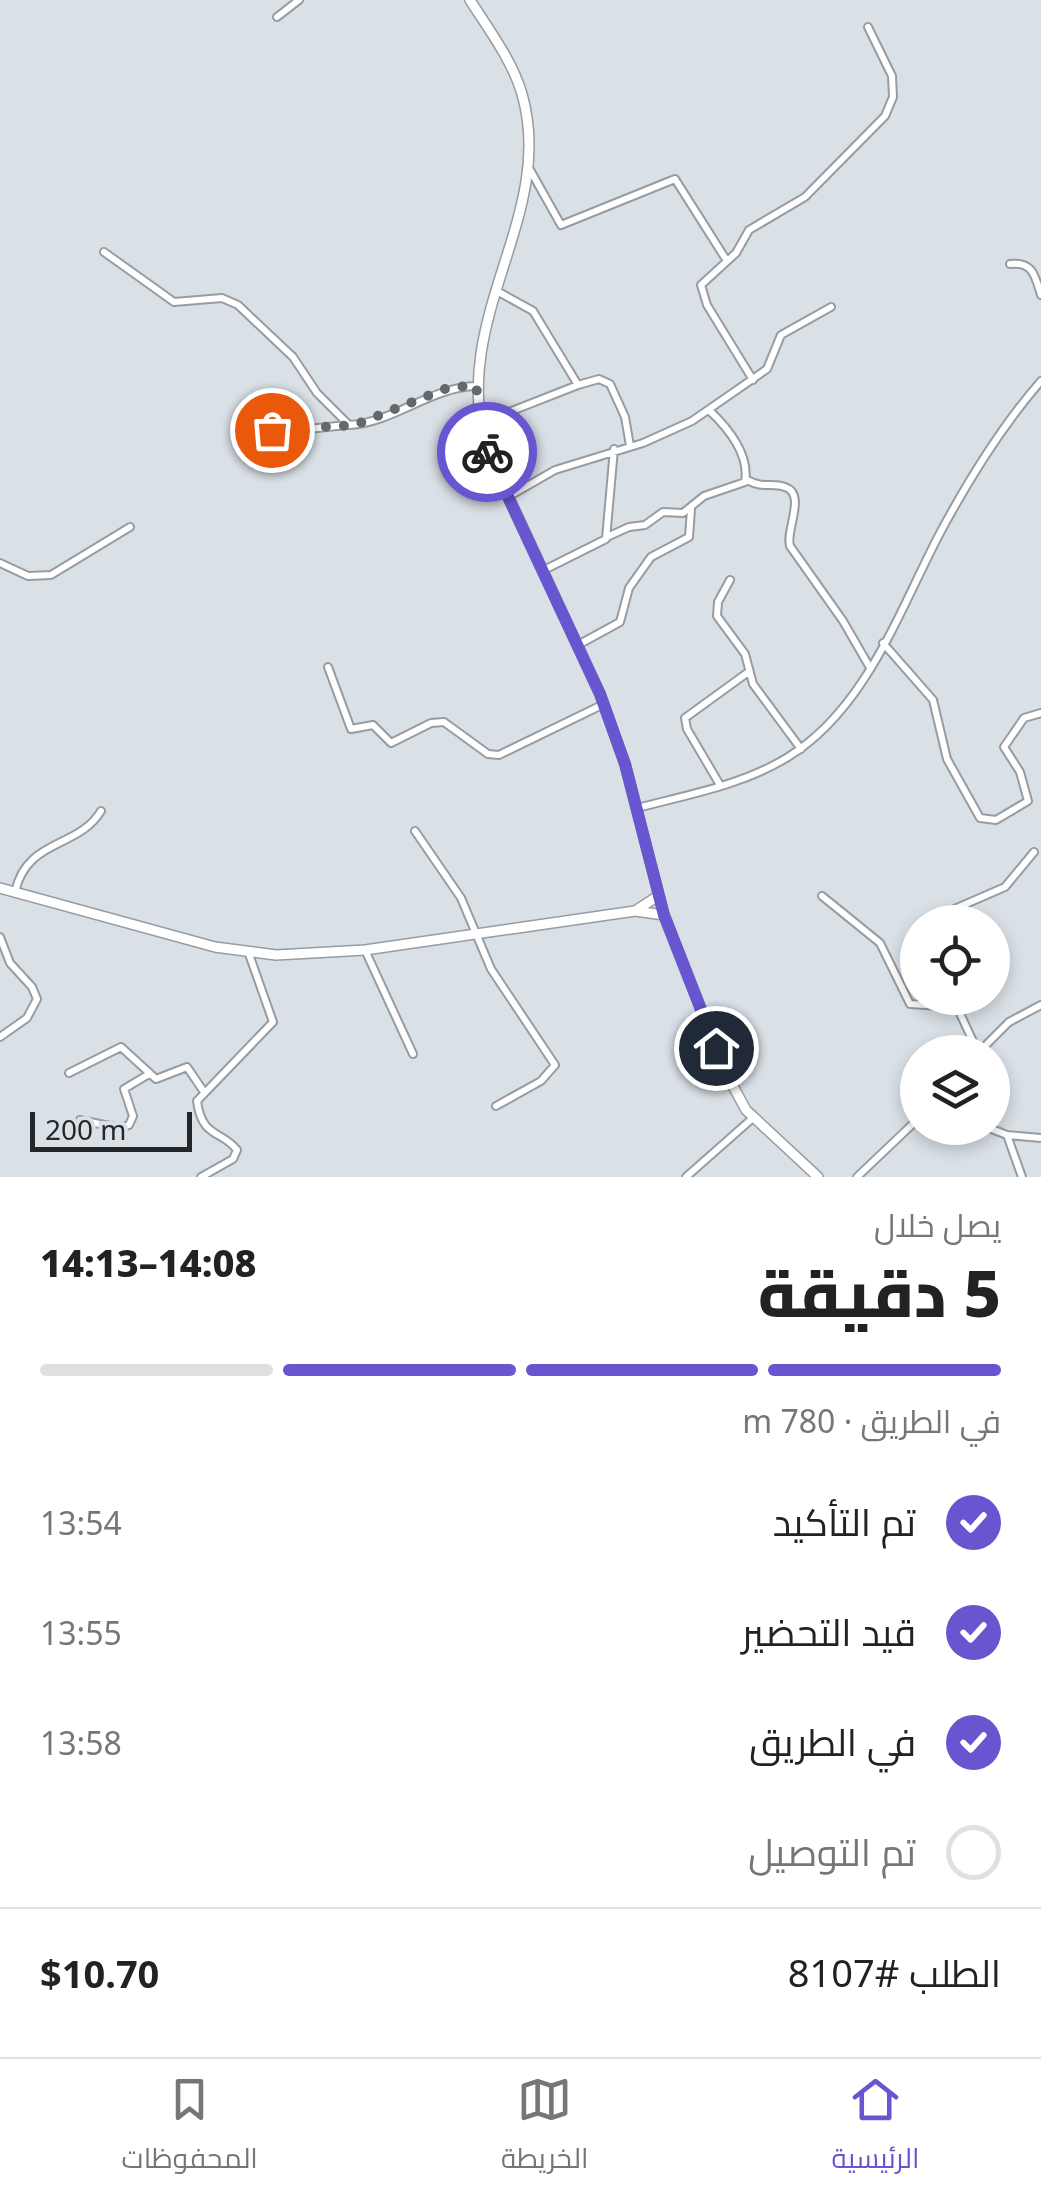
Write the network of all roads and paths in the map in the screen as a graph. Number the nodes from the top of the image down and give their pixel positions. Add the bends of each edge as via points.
1 (299, 0) edge
2 (470, 0) edge
3 (277, 17) dead end
4 (868, 27) dead end
5 (528, 168) junction
6 (104, 252) dead end
7 (727, 261) junction
8 (1010, 264) dead end
9 (496, 290) junction
10 (1041, 295) edge
11 (831, 308) dead end
12 (753, 380) junction
13 (1041, 381) edge
14 (578, 385) junction
15 (476, 386) junction
16 (709, 410) junction
17 (244, 420) dead end
18 (480, 423) junction
19 (349, 425) junction
20 (630, 446) junction
21 (614, 449) junction
22 (746, 480) junction
23 (507, 498) junction
24 (691, 508) junction
25 (130, 527) dead end
26 (607, 537) junction
27 (0, 563) edge
28 (544, 570) junction
29 (730, 580) dead end
30 (884, 643) junction
31 (578, 645) junction
32 (870, 667) junction
33 (328, 668) dead end
34 (748, 674) junction
35 (604, 704) junction
36 (1041, 713) edge
37 (801, 749) junction
38 (720, 785) junction
39 (637, 808) junction
40 (101, 811) dead end
41 (415, 831) dead end
42 (1034, 852) dead end
43 (0, 888) edge
44 (15, 892) junction
45 (658, 896) junction
46 (822, 896) dead end
47 (964, 905) edge
48 (635, 911) junction
49 (664, 915) junction
50 (474, 936) junction
51 (0, 937) edge
52 (364, 950) junction
53 (248, 954) junction
54 (900, 983) edge
55 (1041, 1006) edge
56 (995, 1035) edge
57 (0, 1037) edge
58 (413, 1054) dead end
59 (69, 1073) dead end
60 (149, 1074) junction
61 (204, 1092) junction
62 (496, 1106) dead end
63 (754, 1117) junction
64 (80, 1120) dead end
65 (900, 1136) edge
66 (1010, 1136) edge
67 (1041, 1138) edge
68 (1010, 1145) edge
69 (201, 1177) edge
70 (686, 1177) edge
71 (818, 1177) edge
72 (858, 1177) edge
73 (1022, 1177) edge

1 - 3 street
2 - 5 street via 518,81 527,114
4 - 7 street via 892,76 890,109 805,197 754,225
5 - 7 street via 560,225 674,179
5 - 9 street
6 - 19 street via 174,302 222,298 238,305
7 - 12 street via 701,290
8 - 10 street via 1032,268
9 - 14 street via 533,311
9 - 15 street via 480,342
11 - 12 street via 781,334 774,360
12 - 16 street
13 - 30 street via 974,473
14 - 18 street
14 - 20 street via 599,379 610,384
15 - 18 street
15 - 19 street via 450,387
16 - 20 street
16 - 22 street via 736,441
17 - 19 street via 279,432
18 - 23 street
20 - 21 street
21 - 23 street via 555,470
21 - 26 street
22 - 24 street
22 - 32 street via 792,492 790,546
23 - 28 street
24 - 26 street via 660,513
24 - 31 street via 689,536 651,558 629,588 620,622
25 - 27 street via 51,575 28,576
26 - 28 street
28 - 31 street
29 - 34 street via 716,614 745,654
30 - 32 street
30 - 36 street via 933,700 947,759 980,818 996,820 1028,801 1004,747 1024,718
31 - 35 street
32 - 37 street via 839,713
33 - 35 street via 350,727 374,726 393,744 444,722 499,755
34 - 37 street
34 - 38 street via 685,718
35 - 39 street
37 - 38 street
38 - 39 street
39 - 45 street
40 - 44 street via 28,862
41 - 50 street via 460,898
42 - 47 street via 1005,887
43 - 44 street
44 - 53 street
45 - 48 street
45 - 49 street
46 - 54 street via 880,942
48 - 49 street
48 - 50 street
49 - 63 street via 727,1076
50 - 52 street
50 - 62 street via 555,1067
51 - 57 street via 10,963 38,999
52 - 53 street
52 - 58 street
53 - 61 street via 272,1025
55 - 56 street
59 - 60 street via 121,1047
60 - 61 street via 158,1079 186,1067
60 - 64 street via 124,1089 133,1116 128,1125
61 - 69 street via 196,1103 207,1126 237,1150 233,1160
63 - 70 street
63 - 71 street
65 - 72 street
66 - 67 street
68 - 73 street

